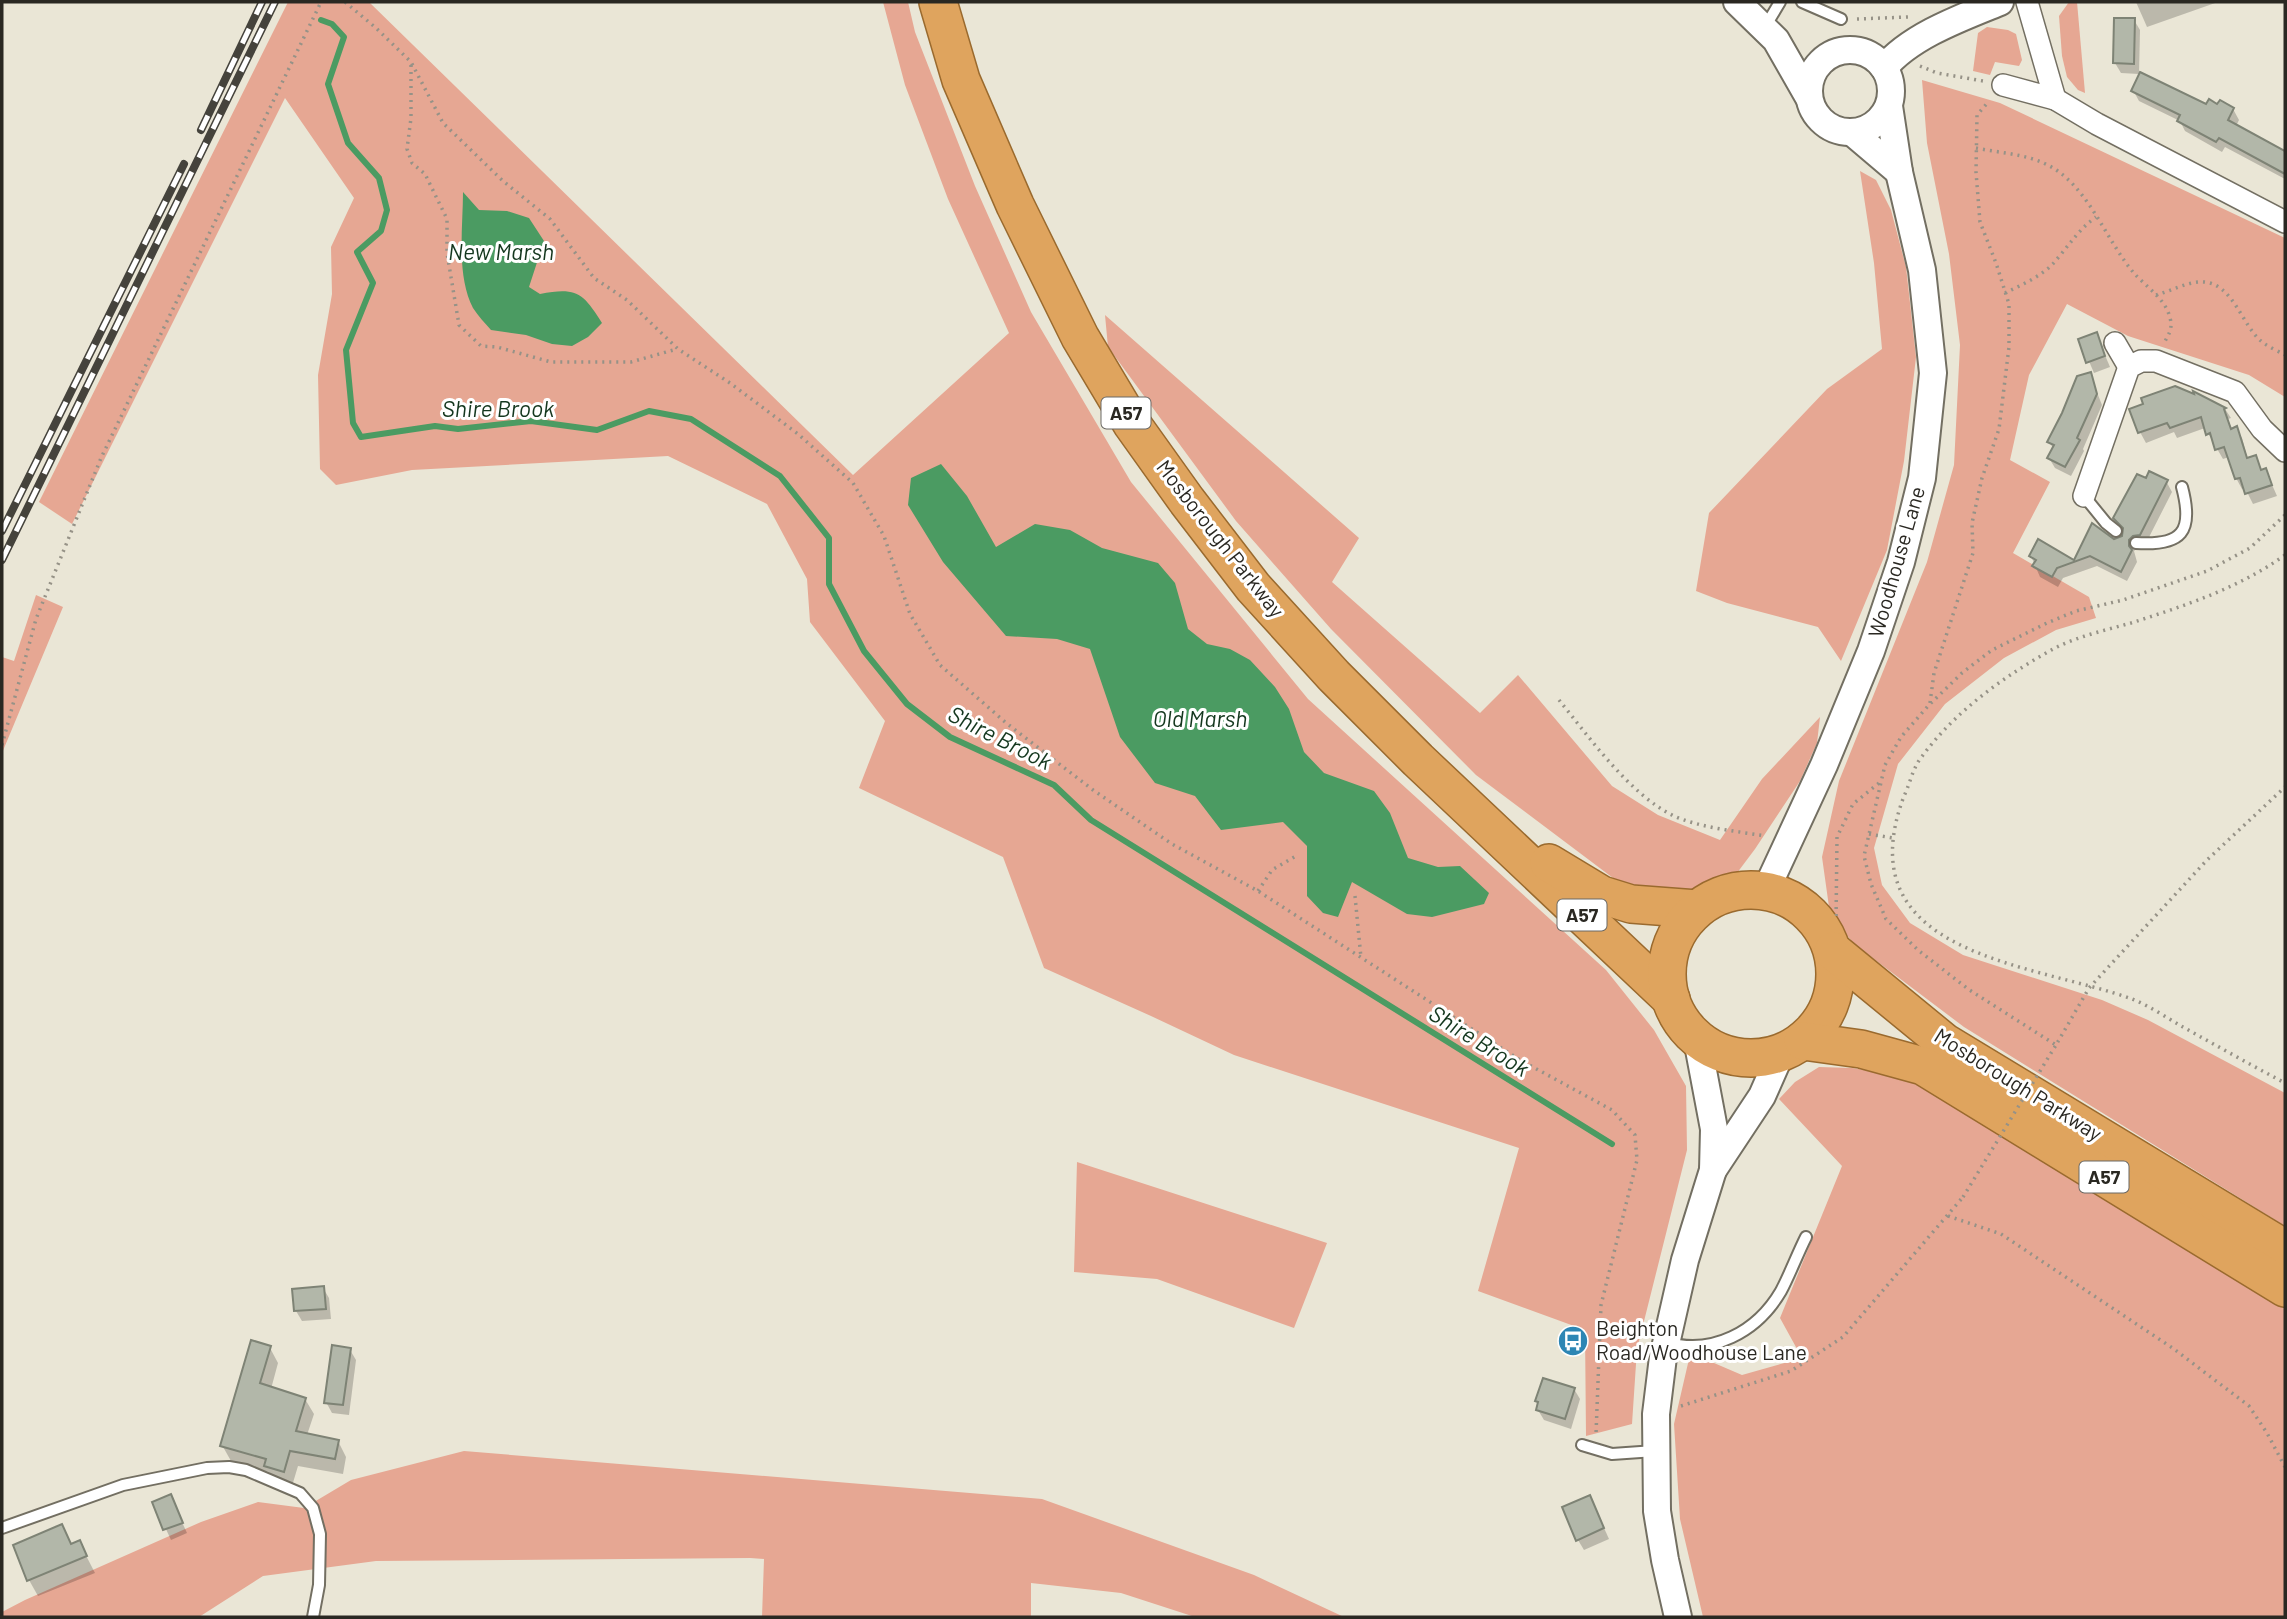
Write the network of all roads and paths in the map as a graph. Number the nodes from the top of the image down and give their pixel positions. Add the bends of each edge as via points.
1 (321, 2) edge
2 (345, 2) edge
3 (938, 2) edge
4 (1737, 2) edge
5 (1780, 2) edge
6 (2000, 2) edge
7 (2027, 2) edge
8 (1810, 3) edge
9 (1841, 19) dead end
10 (1771, 33) junction
11 (1823, 60) junction
12 (411, 62) junction
13 (1889, 62) junction
14 (2003, 85) junction
15 (1808, 96) junction
16 (2055, 99) junction
17 (1889, 106) junction
18 (1853, 133) junction
19 (1976, 148) junction
20 (1899, 172) junction
21 (2096, 218) junction
22 (2285, 222) edge
23 (2005, 293) junction
24 (2156, 295) junction
25 (2115, 343) dead end
26 (678, 349) junction
27 (2285, 355) edge
28 (2155, 361) junction
29 (2129, 367) junction
30 (2285, 451) edge
31 (2182, 487) dead end
32 (2084, 496) joint
33 (2285, 514) edge
34 (2116, 531) dead end
35 (2136, 543) dead end
36 (2285, 555) edge
37 (1559, 700) dead end
38 (1929, 705) junction
39 (2, 745) edge
40 (1881, 782) junction
41 (2285, 787) edge
42 (1494, 831) junction
43 (1869, 834) junction
44 (1893, 838) junction
45 (1789, 841) junction
46 (1296, 856) dead end
47 (1258, 891) junction
48 (1766, 891) junction
49 (1355, 896) dead end
50 (1697, 909) junction
51 (1832, 949) junction
52 (1361, 958) junction
53 (2090, 988) junction
54 (1671, 999) junction
55 (1698, 1039) junction
56 (2056, 1045) junction
57 (1792, 1047) junction
58 (2285, 1083) edge
59 (1713, 1170) junction
60 (1948, 1216) junction
61 (1806, 1237) dead end
62 (2285, 1248) edge
63 (2285, 1287) edge
64 (1666, 1342) junction
65 (1656, 1414) junction
66 (1582, 1445) dead end
67 (1596, 1450) junction
68 (1655, 1451) junction
69 (2285, 1467) edge
70 (2, 1528) edge
71 (313, 1617) edge
72 (1678, 1617) edge

1 - 39 path via 101,458 36,619
2 - 12 path
3 - 42 highway, Mosborough Parkway / A57 via 961,80 1015,205 1080,337 1132,424 1253,587 1343,685
4 - 10 street
5 - 10 lane
6 - 13 street via 1938,29
7 - 16 street
8 - 9 lane
10 - 11 street
10 - 15 street
11 - 13 street via 1848,50
11 - 15 street via 1809,81
12 - 26 path via 443,123 550,219 593,278 628,300
12 - 26 path via 407,149 412,163 425,173 447,219 447,253 458,325 481,346 551,362 631,362
13 - 14 path
13 - 17 street
14 - 16 street
14 - 19 path via 1977,115
15 - 18 street via 1815,115 1825,125
16 - 22 street
17 - 18 street via 1873,126
17 - 20 street, Woodhouse Lane
18 - 20 street
19 - 21 path via 2026,156 2059,171
19 - 23 path via 1980,222
20 - 45 street, Woodhouse Lane via 1922,270 1933,373 1922,478 1901,562 1871,651
21 - 23 path via 2033,280
21 - 24 path
23 - 38 path via 2009,347 1999,429 1972,523 1973,553 1934,673
24 - 27 path via 2207,282 2229,298 2261,341
24 - 28 path via 2170,317 2171,332
25 - 29 street
26 - 47 path via 798,434 853,483 884,536 911,614 940,665 1093,789 1172,844
28 - 29 street
28 - 30 street via 2235,392
29 - 32 street
31 - 35 lane via 2188,518 2184,531 2157,545
32 - 34 lane
33 - 38 path via 2250,548 2207,571 2076,611 1992,650
36 - 44 path via 2260,573 2195,601 2057,647 1981,696 1917,764
37 - 45 path via 1612,765 1674,816
38 - 40 path via 1901,737
40 - 43 path
40 - 51 path via 1853,804 1837,837 1837,921
41 - 53 path via 2207,860
42 - 50 highway, Mosborough Parkway / A57 via 1602,895 1631,904
42 - 54 highway, Mosborough Parkway / A57
43 - 44 path
43 - 56 path via 1864,856 1886,919 1968,989
44 - 53 path via 1893,867 1904,898 1922,921 1951,941 1991,959
45 - 48 street, Woodhouse Lane
46 - 47 path via 1272,870
47 - 52 path
48 - 50 highway via 1723,894
48 - 51 highway via 1797,903 1819,923
49 - 52 path
50 - 54 highway via 1672,946 1667,970
51 - 57 highway via 1836,981 1829,1009
51 - 62 highway, Mosborough Parkway / A57 via 1944,1042
52 - 67 path via 1520,1060 1612,1110 1636,1135 1637,1160 1601,1305
53 - 56 path
53 - 58 path via 2133,1000
54 - 55 highway
55 - 57 highway via 1740,1058
55 - 59 street via 1714,1129
56 - 60 path, bridge
57 - 59 street
57 - 63 highway, Mosborough Parkway / A57 via 1861,1049 1923,1066
59 - 64 street
60 - 65 path via 1843,1337 1791,1371
60 - 69 path via 2001,1234 2175,1349 2249,1406
61 - 64 lane via 1780,1292 1762,1316 1718,1343 1683,1348
64 - 65 street
65 - 68 street
66 - 67 lane
67 - 68 lane via 1612,1454
68 - 72 street via 1657,1511
70 - 71 lane via 124,1485 207,1468 246,1470 300,1493 313,1508 320,1534

